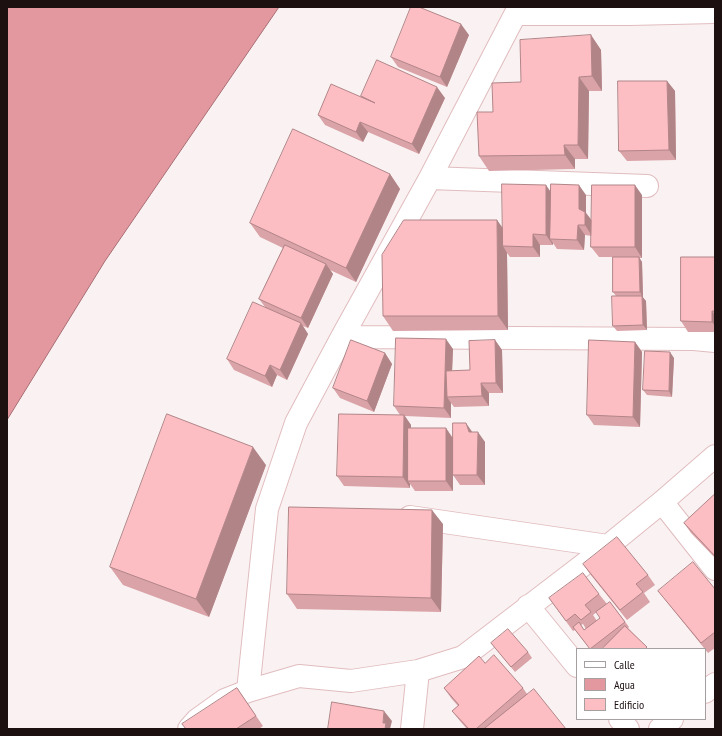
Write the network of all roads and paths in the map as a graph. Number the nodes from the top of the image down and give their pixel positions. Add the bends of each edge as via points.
1 (518, 10) edge
2 (715, 12) edge
3 (430, 178) junction
4 (647, 186) dead end
5 (342, 337) junction
6 (715, 341) edge
7 (715, 456) edge
8 (662, 502) junction
9 (267, 509) junction
10 (290, 510) edge
11 (388, 513) edge
12 (608, 546) junction
13 (715, 569) edge
14 (528, 606) junction
15 (576, 665) edge
16 (418, 670) junction
17 (715, 684) edge
18 (248, 690) junction
19 (706, 691) edge
20 (621, 720) edge
21 (671, 720) edge
22 (189, 729) edge
23 (412, 729) edge
24 (628, 729) edge
25 (660, 729) edge

1 - 2 street via 630,14
1 - 3 street
3 - 4 street
3 - 5 street
5 - 6 street
5 - 9 street via 296,423
7 - 8 street
8 - 12 street
8 - 13 street
9 - 10 street
9 - 18 street
11 - 12 street
12 - 14 street
14 - 15 street
14 - 16 street via 463,657
16 - 18 street via 351,681 299,676
16 - 23 street
17 - 19 street
18 - 22 street via 225,700
20 - 24 street
21 - 25 street

